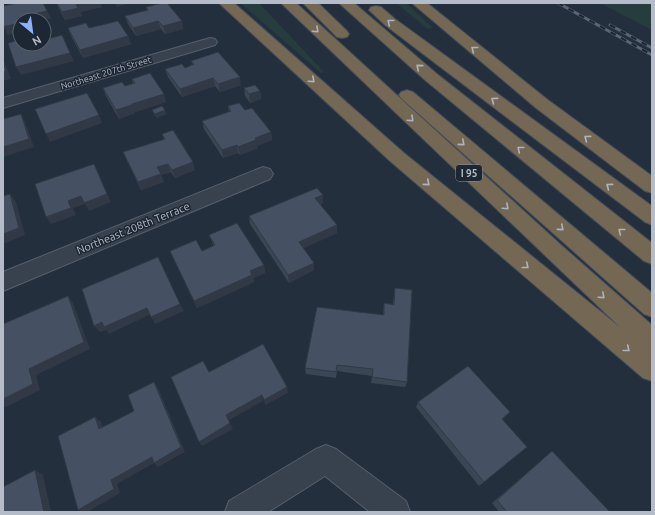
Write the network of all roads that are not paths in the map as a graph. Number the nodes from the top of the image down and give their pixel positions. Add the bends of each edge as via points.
1 (226, 3) edge
2 (288, 3) edge
3 (310, 3) edge
4 (346, 3) edge
5 (368, 3) edge
6 (419, 3) edge
7 (210, 42) dead end
8 (3, 103) edge
9 (264, 174) dead end
10 (652, 186) edge
11 (652, 217) edge
12 (652, 255) edge
13 (3, 282) edge
14 (652, 307) edge
15 (652, 341) edge
16 (652, 369) edge
17 (240, 512) edge
18 (395, 512) edge

1 -> 16 highway via 397,157
2 -> 15 highway, I 95
3 -> 14 highway via 381,73
12 -> 4 highway via 431,77
11 -> 5 highway
10 -> 6 highway via 523,90
7 - 8 street, Northeast 207th Street
9 - 13 street, Northeast 208th Terrace
17 - 18 street via 326,459

